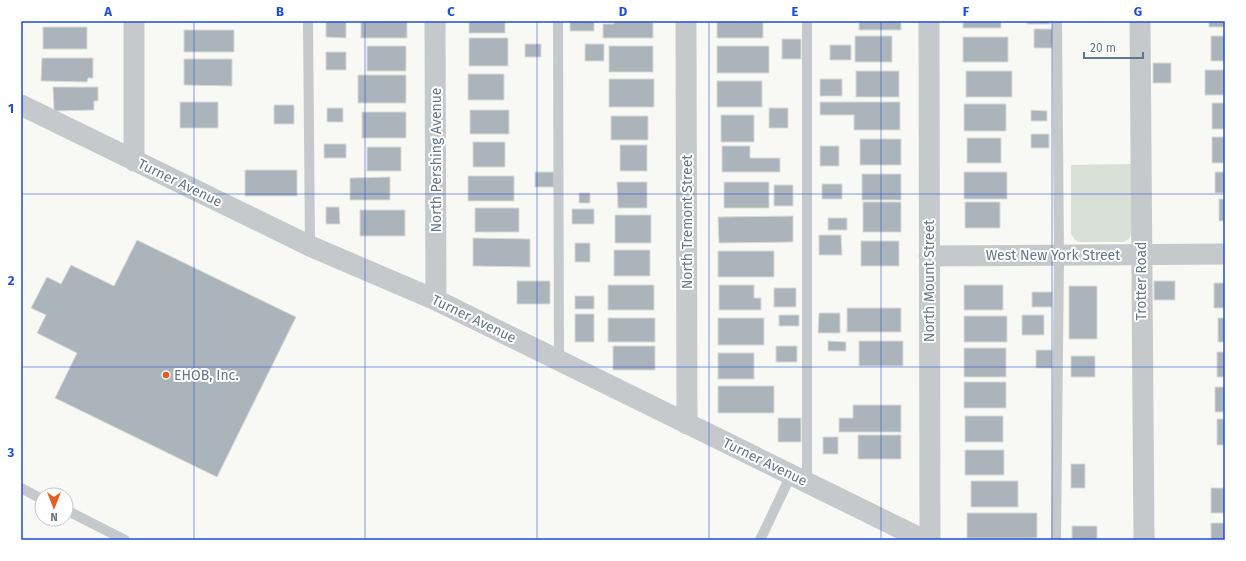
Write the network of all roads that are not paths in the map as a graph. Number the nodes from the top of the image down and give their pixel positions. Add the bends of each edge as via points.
1 (134, 21) edge
2 (308, 21) edge
3 (435, 21) edge
4 (558, 21) edge
5 (686, 21) edge
6 (807, 21) edge
7 (929, 21) edge
8 (1057, 21) edge
9 (1140, 21) edge
10 (21, 105) edge
11 (134, 161) junction
12 (310, 246) junction
13 (1225, 254) edge
14 (1059, 255) junction
15 (1141, 255) junction
16 (929, 256) junction
17 (436, 300) junction
18 (559, 360) junction
19 (687, 424) junction
20 (799, 478) junction
21 (21, 488) edge
22 (34, 495) edge
23 (74, 514) edge
24 (125, 540) edge
25 (760, 540) edge
26 (924, 540) edge
27 (930, 540) edge
28 (1056, 540) edge
29 (1144, 540) edge

1 - 11 street
2 - 12 lane
3 - 17 street, North Pershing Avenue
4 - 18 lane
5 - 19 street, North Tremont Street
6 - 20 lane
7 - 16 street, North Mount Street
8 - 14 lane
9 - 15 street, Trotter Road
10 - 11 street, Turner Avenue
11 - 12 street, Turner Avenue
12 - 17 street, Turner Avenue
13 - 15 street, West New York Street
14 - 15 street, West New York Street
14 - 16 street, West New York Street
14 - 28 lane
15 - 29 street, Trotter Road
16 - 27 street, North Mount Street
17 - 18 street, Turner Avenue
18 - 19 street, Turner Avenue
19 - 20 street, Turner Avenue
20 - 25 lane
20 - 26 street, Turner Avenue
21 - 22 lane
23 - 24 lane

